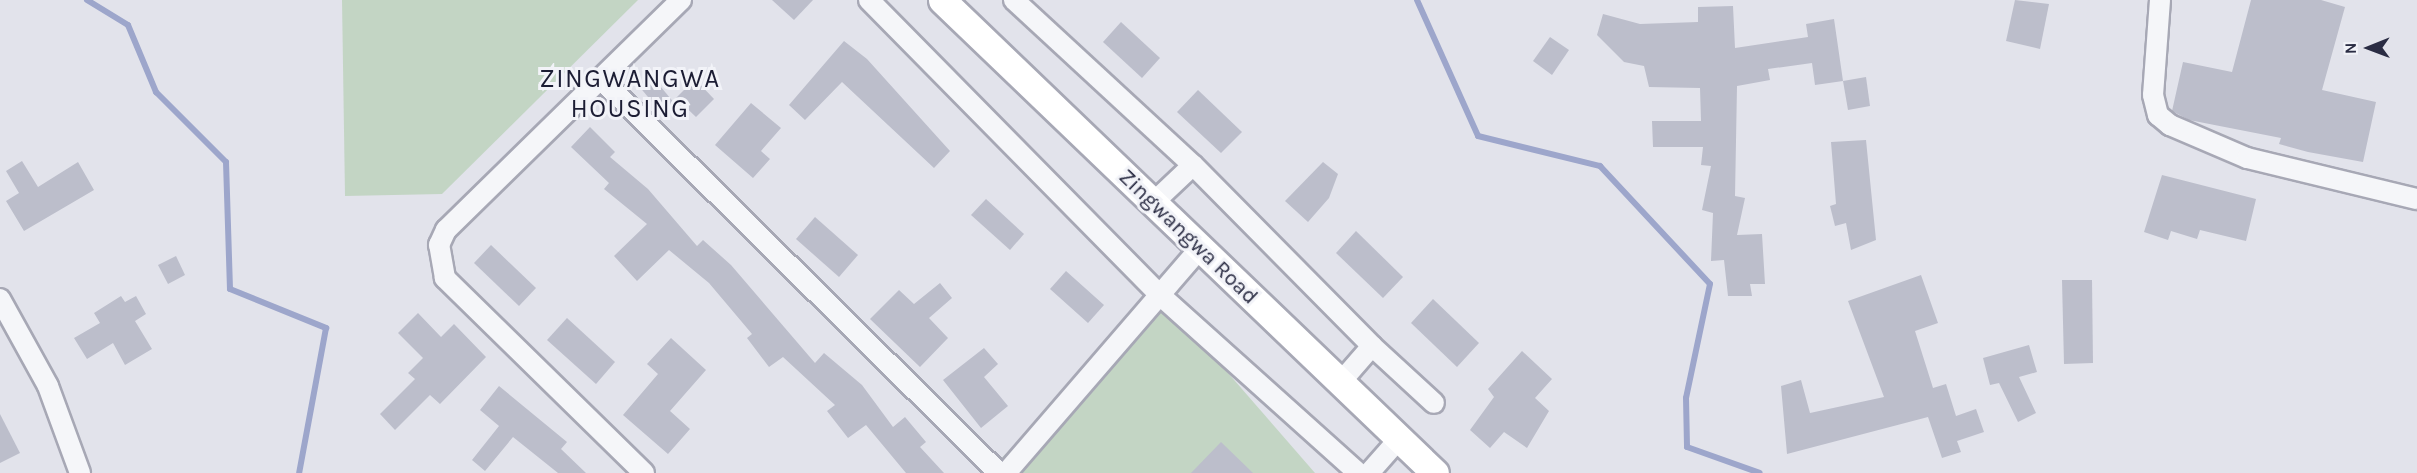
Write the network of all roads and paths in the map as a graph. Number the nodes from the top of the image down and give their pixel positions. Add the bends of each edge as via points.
1 (681, 0) edge
2 (869, 0) edge
3 (942, 0) edge
4 (1014, 0) edge
5 (2160, 0) edge
6 (603, 81) junction
7 (1193, 165) junction
8 (2417, 200) edge
9 (1153, 202) junction
10 (1200, 248) junction
11 (1161, 296) junction
12 (0, 299) edge
13 (1372, 346) junction
14 (1339, 384) junction
15 (1434, 403) dead end
16 (1399, 439) junction
17 (80, 473) edge
18 (644, 473) edge
19 (999, 473) edge
20 (1006, 473) edge
21 (1358, 473) edge
22 (1369, 473) edge
23 (1435, 473) edge

1 - 6 street
2 - 11 street
3 - 9 street, Zingwangwa Road
4 - 7 street
5 - 8 street via 2153,95 2158,115 2170,125 2247,158
6 - 18 street via 446,230 439,263 445,278 494,329
6 - 19 street
7 - 9 street
7 - 13 street
9 - 10 street, Zingwangwa Road
10 - 11 street
10 - 14 street, Zingwangwa Road
11 - 20 street
11 - 21 street
12 - 17 street via 48,386
13 - 14 street
13 - 15 street
14 - 16 street, Zingwangwa Road
16 - 22 street
16 - 23 street, Zingwangwa Road

